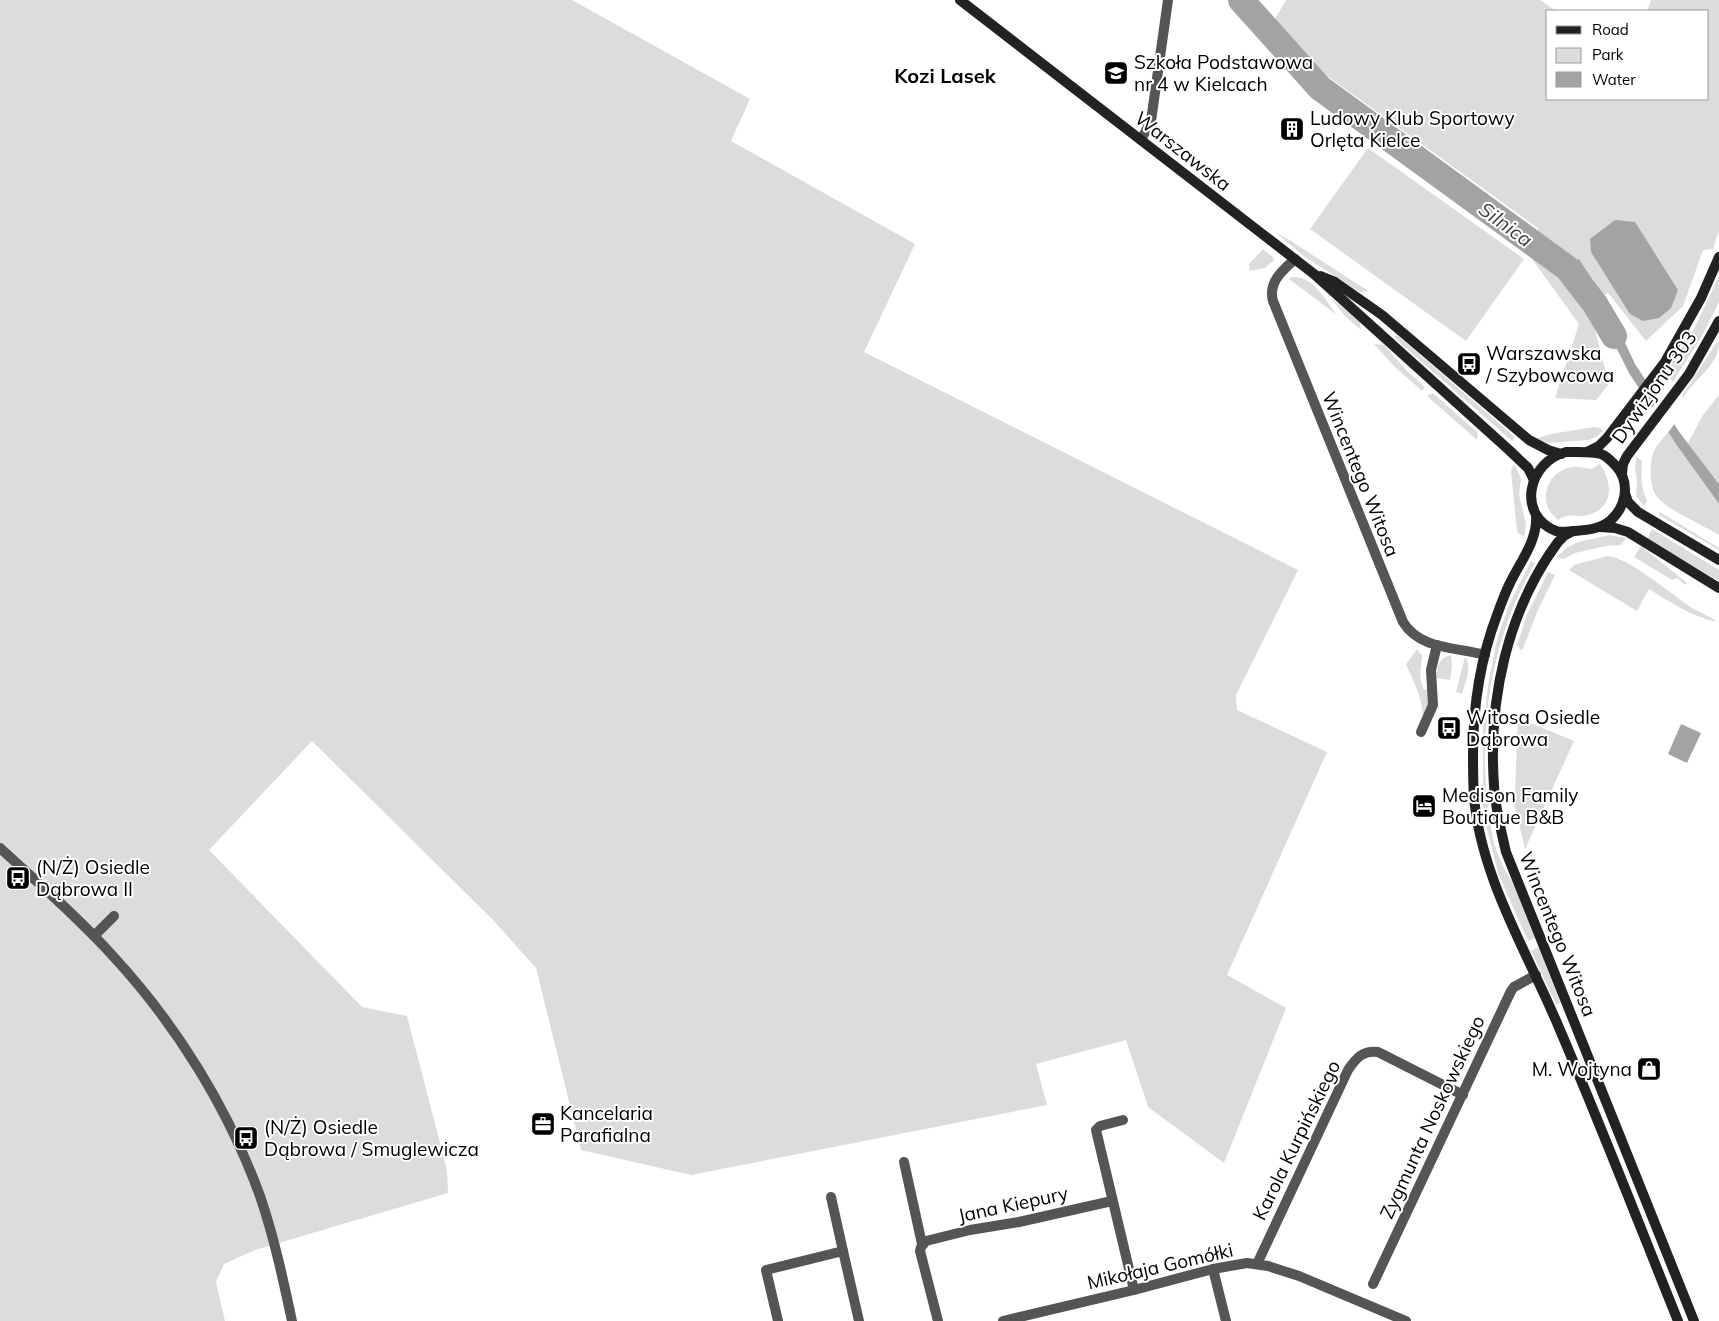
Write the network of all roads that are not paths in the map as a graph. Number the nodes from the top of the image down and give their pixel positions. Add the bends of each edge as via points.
1 (960, 0) edge
2 (1168, 0) edge
3 (1141, 140) junction
4 (1719, 257) edge
5 (1294, 259) junction
6 (1314, 274) junction
7 (1719, 321) edge
8 (1585, 453) junction
9 (1561, 454) junction
10 (1622, 474) junction
11 (1534, 480) junction
12 (1625, 493) junction
13 (1536, 516) junction
14 (1600, 527) junction
15 (1573, 531) junction
16 (1719, 560) edge
17 (1719, 588) edge
18 (1437, 645) junction
19 (1485, 655) junction
20 (1421, 732) dead end
21 (0, 848) edge
22 (114, 916) dead end
23 (94, 936) junction
24 (1536, 975) junction
25 (1462, 1095) junction
26 (1123, 1120) dead end
27 (904, 1162) dead end
28 (831, 1197) dead end
29 (1112, 1201) junction
30 (922, 1244) junction
31 (843, 1251) junction
32 (1257, 1264) junction
33 (1213, 1269) junction
34 (1373, 1284) dead end
35 (1134, 1290) junction
36 (1035, 1317) edge
37 (292, 1321) edge
38 (778, 1321) edge
39 (859, 1321) edge
40 (938, 1321) edge
41 (1003, 1321) edge
42 (1226, 1321) edge
43 (1406, 1321) edge
44 (1678, 1321) edge
45 (1694, 1321) edge

1 - 3 main road, Warszawska
2 - 3 street via 1151,121
3 - 5 main road, Warszawska
4 - 8 main road, Dywizjonu 303 via 1679,340 1655,376 1599,446
5 - 6 main road, Warszawska
5 - 18 street, Wincentego Witosa via 1273,283 1271,295 1276,309 1403,622 1418,638
6 - 9 main road, Warszawska via 1335,282 1382,315 1529,440
6 - 11 main road, Warszawska via 1510,450 1528,468
7 - 10 main road, Dywizjonu 303 via 1689,374 1627,456
8 - 9 main road
8 - 10 main road via 1607,457
9 - 11 main road via 1548,461
10 - 12 main road
11 - 13 main road via 1531,493
12 - 14 main road via 1616,513
12 - 16 main road via 1628,502 1638,512
13 - 15 main road via 1556,531
13 - 19 main road, Wincentego Witosa via 1534,535 1502,602
14 - 15 main road
14 - 17 main road via 1628,532
15 - 45 main road, Wincentego Witosa via 1558,542 1534,582 1518,615 1504,660 1492,750 1499,822 1506,852
18 - 19 street, Wincentego Witosa
18 - 20 street via 1432,670 1433,705
19 - 24 main road, Wincentego Witosa via 1475,711 1474,797 1478,824 1493,876
21 - 23 street
22 - 23 street
23 - 37 street via 135,981 184,1046 237,1141 260,1197
24 - 25 street, Zygmunta Noskowskiego via 1511,991
24 - 44 main road, Wincentego Witosa
25 - 32 street, Karola Kurpińskiego via 1378,1052 1359,1056 1348,1070
25 - 34 street, Zygmunta Noskowskiego
26 - 29 street via 1096,1130
27 - 30 street
28 - 31 street
29 - 30 street, Jana Kiepury
29 - 35 street
30 - 40 street via 920,1251
31 - 38 street via 766,1270
31 - 39 street
32 - 33 street, Mikołaja Gomółki
32 - 43 street, Mikołaja Gomółki via 1299,1276
33 - 35 street, Mikołaja Gomółki
33 - 42 street
35 - 36 street, Mikołaja Gomółki
36 - 41 street, Mikołaja Gomółki

